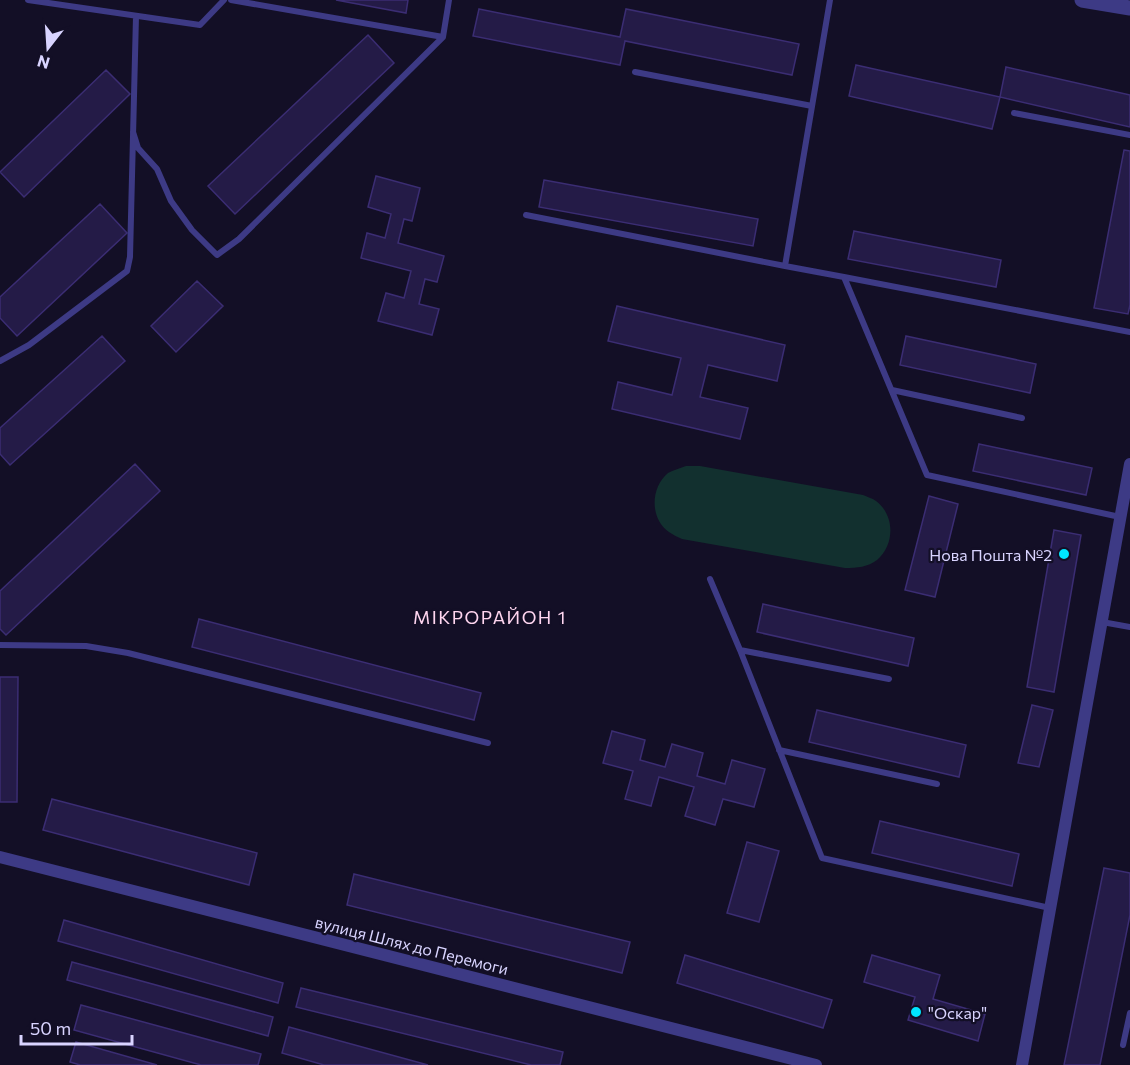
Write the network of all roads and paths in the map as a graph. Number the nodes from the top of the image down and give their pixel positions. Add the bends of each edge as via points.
1 (28, 0) edge
2 (224, 0) edge
3 (231, 0) edge
4 (449, 0) edge
5 (830, 0) edge
6 (1086, 0) edge
7 (1130, 8) edge
8 (136, 16) junction
9 (443, 38) junction
10 (634, 72) dead end
11 (812, 106) junction
12 (1014, 113) dead end
13 (133, 132) junction
14 (1130, 135) edge
15 (526, 215) dead end
16 (785, 266) junction
17 (844, 277) junction
18 (1130, 332) edge
19 (0, 361) edge
20 (892, 390) junction
21 (1022, 418) dead end
22 (1130, 464) edge
23 (1121, 517) junction
24 (710, 579) dead end
25 (1102, 622) junction
26 (1130, 627) edge
27 (0, 645) edge
28 (740, 650) junction
29 (889, 680) dead end
30 (488, 742) dead end
31 (778, 750) junction
32 (937, 784) dead end
33 (0, 857) edge
34 (1050, 908) junction
35 (1130, 1014) edge
36 (1124, 1045) dead end
37 (816, 1065) edge
38 (1022, 1065) edge

1 - 8 lane
2 - 8 lane via 200,25
3 - 9 lane
4 - 9 lane
5 - 11 lane
6 - 7 street
8 - 13 lane
9 - 13 lane via 239,239 217,255 171,201 157,170 138,148
10 - 11 lane
11 - 16 lane
12 - 14 lane
13 - 19 lane via 127,271 28,345
15 - 16 lane
16 - 17 lane
17 - 18 lane
17 - 20 lane
20 - 21 lane
20 - 23 lane via 927,475
22 - 23 street
23 - 25 street
24 - 28 lane
25 - 26 lane
25 - 34 street
27 - 30 lane via 86,646 128,653
28 - 29 lane
28 - 31 lane
31 - 32 lane
31 - 34 lane via 822,858
33 - 37 street, вулиця Шлях до Перемоги
34 - 38 street
35 - 36 lane

